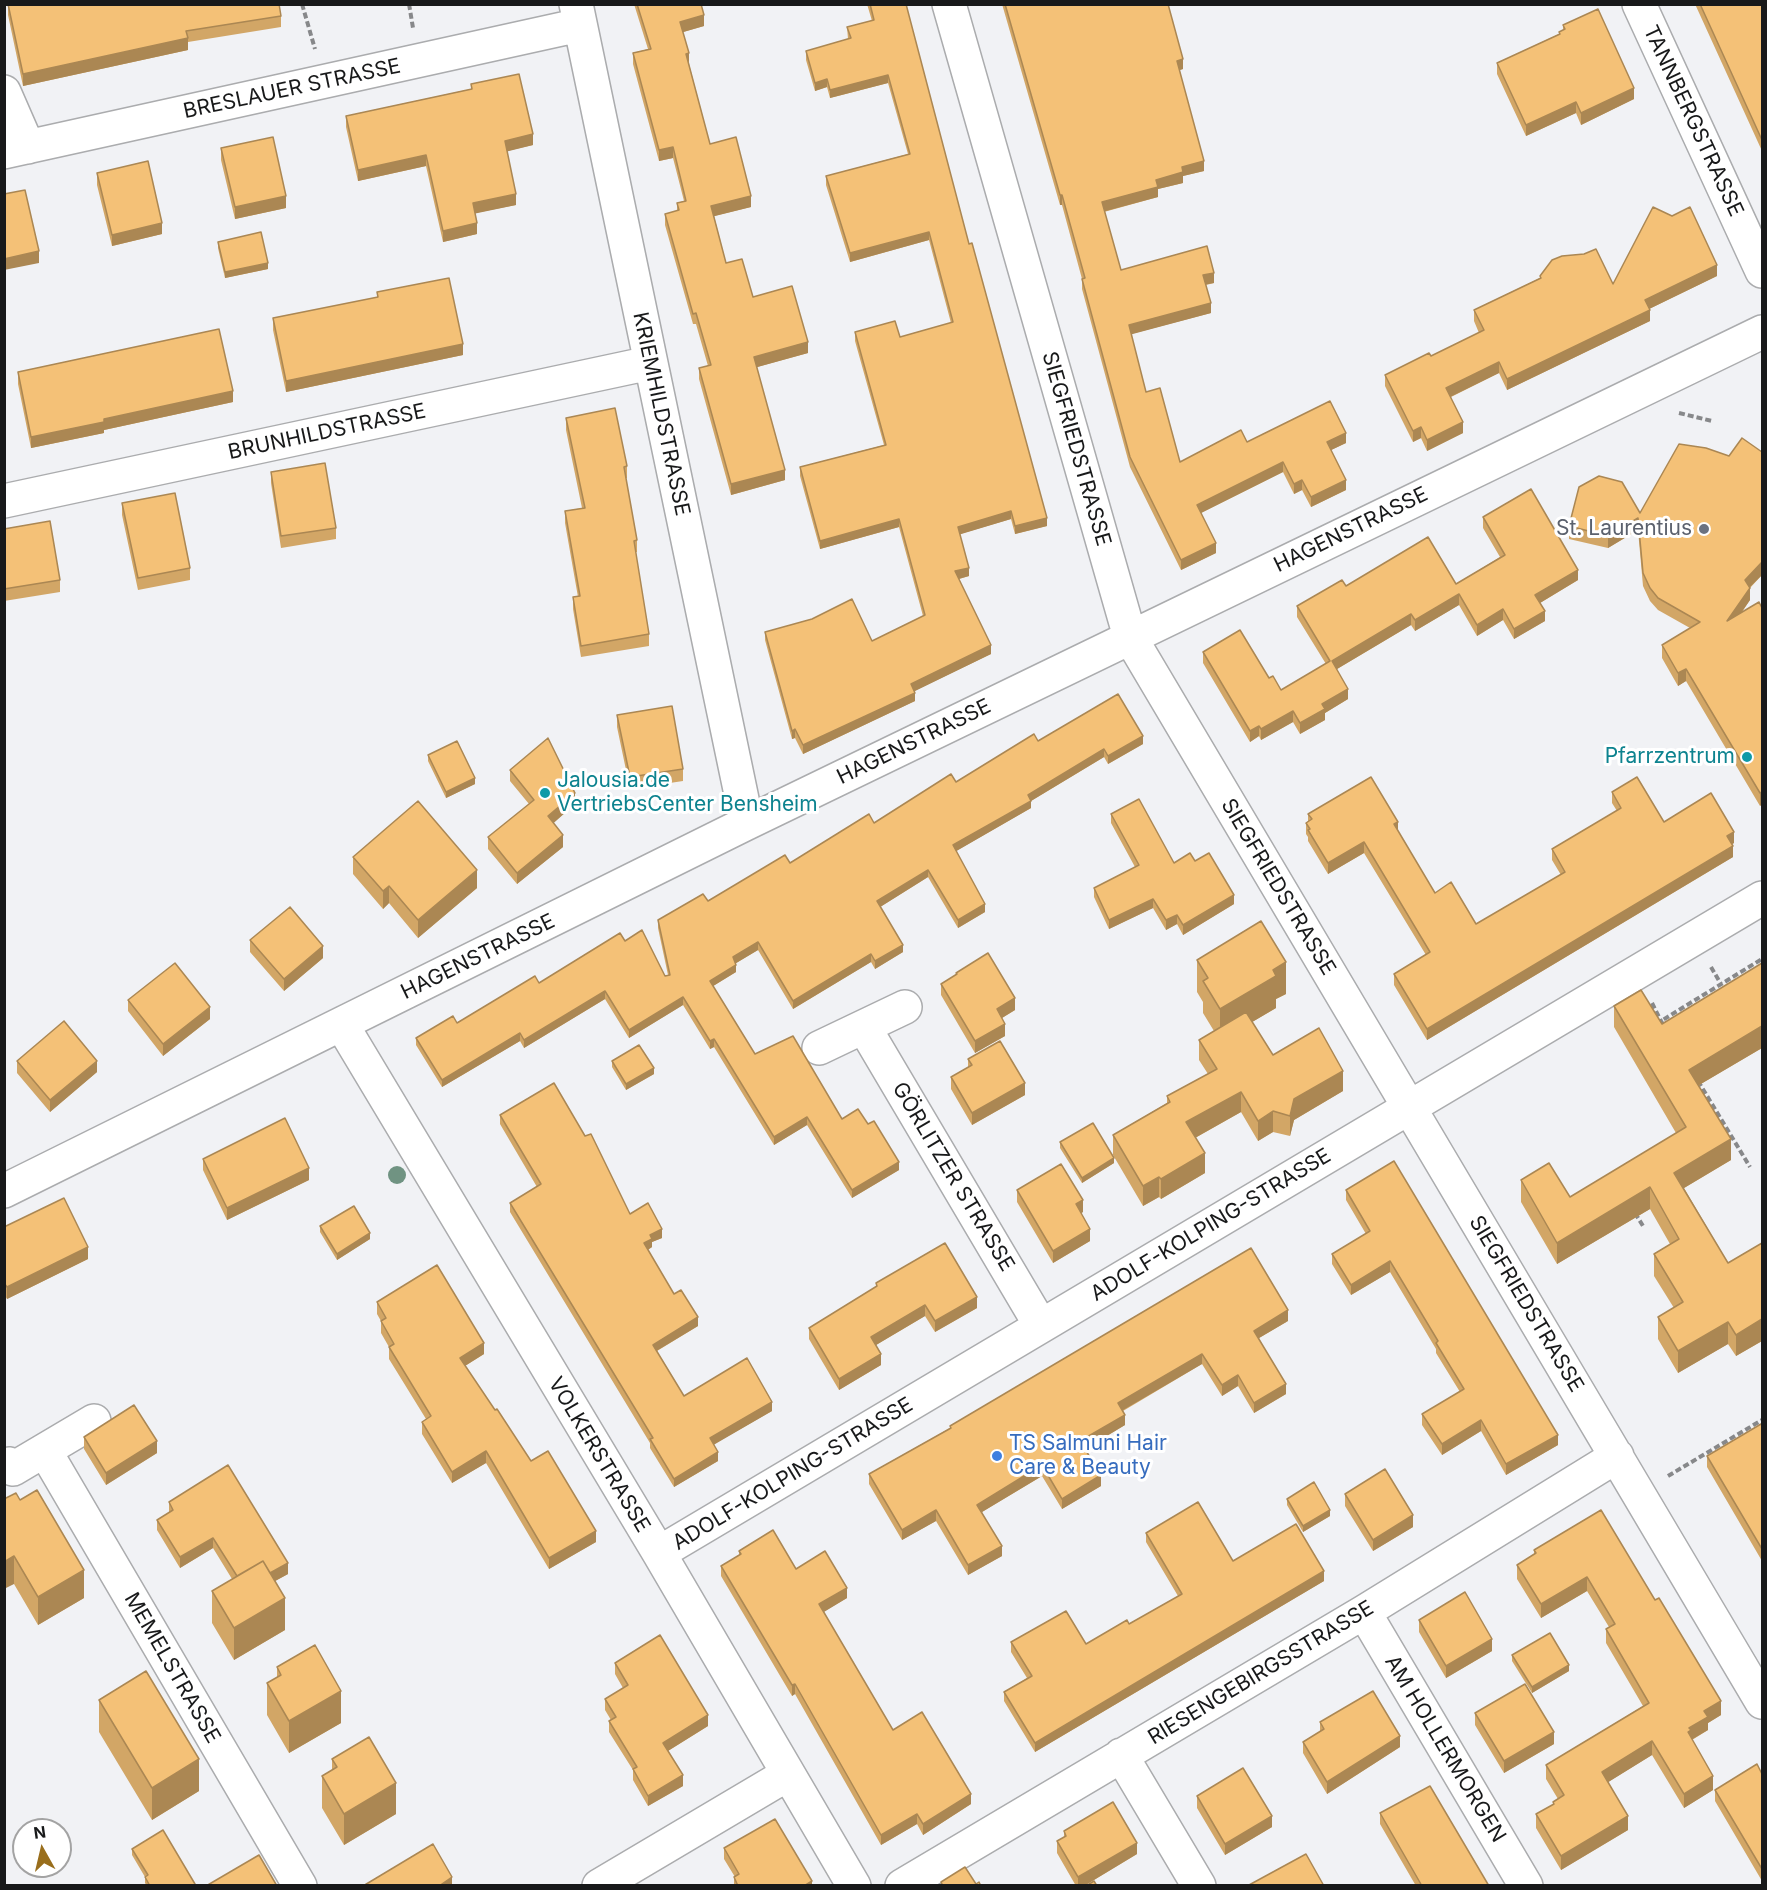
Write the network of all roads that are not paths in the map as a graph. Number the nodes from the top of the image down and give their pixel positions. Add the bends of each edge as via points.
1 (949, 4) edge
2 (1639, 4) edge
3 (578, 15) edge
4 (4, 92) edge
5 (16, 149) edge
6 (1762, 271) edge
7 (1762, 332) edge
8 (650, 363) junction
9 (4, 501) edge
10 (1130, 637) junction
11 (747, 823) junction
12 (1762, 897) edge
13 (905, 1007) dead end
14 (342, 1025) junction
15 (864, 1028) junction
16 (819, 1048) dead end
17 (1408, 1107) junction
18 (4, 1191) edge
19 (1041, 1326) junction
20 (94, 1421) dead end
21 (45, 1451) junction
22 (1617, 1456) junction
23 (9, 1464) dead end
24 (659, 1553) junction
25 (1364, 1612) junction
26 (1762, 1702) edge
27 (1121, 1755) junction
28 (788, 1774) junction
29 (300, 1886) edge
30 (599, 1886) edge
31 (854, 1886) edge
32 (902, 1886) edge
33 (1199, 1886) edge
34 (1526, 1886) edge

1 - 10 street, SIEGFRIEDSTRASSE
2 - 6 street, TANNBERGSTRASSE
3 - 5 street, BRESLAUER STRASSE via 324,82
3 - 8 street, KRIEMHILDSTRASSE
4 - 5 street
7 - 10 street, HAGENSTRASSE
8 - 9 street, BRUNHILDSTRASSE
8 - 11 street, KRIEMHILDSTRASSE
10 - 11 street, HAGENSTRASSE
10 - 17 street, SIEGFRIEDSTRASSE
11 - 14 street, HAGENSTRASSE
12 - 17 street, ADOLF-KOLPING-STRASSE
13 - 15 street
14 - 18 street, HAGENSTRASSE
14 - 24 street, VOLKERSTRASSE
15 - 16 street
15 - 19 street, GÖRLITZER STRASSE
17 - 19 street, ADOLF-KOLPING-STRASSE
17 - 22 street, SIEGFRIEDSTRASSE
19 - 24 street, ADOLF-KOLPING-STRASSE
20 - 21 street
21 - 23 street via 13,1469
21 - 29 street, MEMELSTRASSE
22 - 25 street, RIESENGEBIRGSSTRASSE
22 - 26 street, SIEGFRIEDSTRASSE
24 - 28 street, VOLKERSTRASSE
25 - 27 street, RIESENGEBIRGSSTRASSE
25 - 34 street, AM HOLLERMORGEN
27 - 32 street, RIESENGEBIRGSSTRASSE
27 - 33 street
28 - 30 street
28 - 31 street, VOLKERSTRASSE

